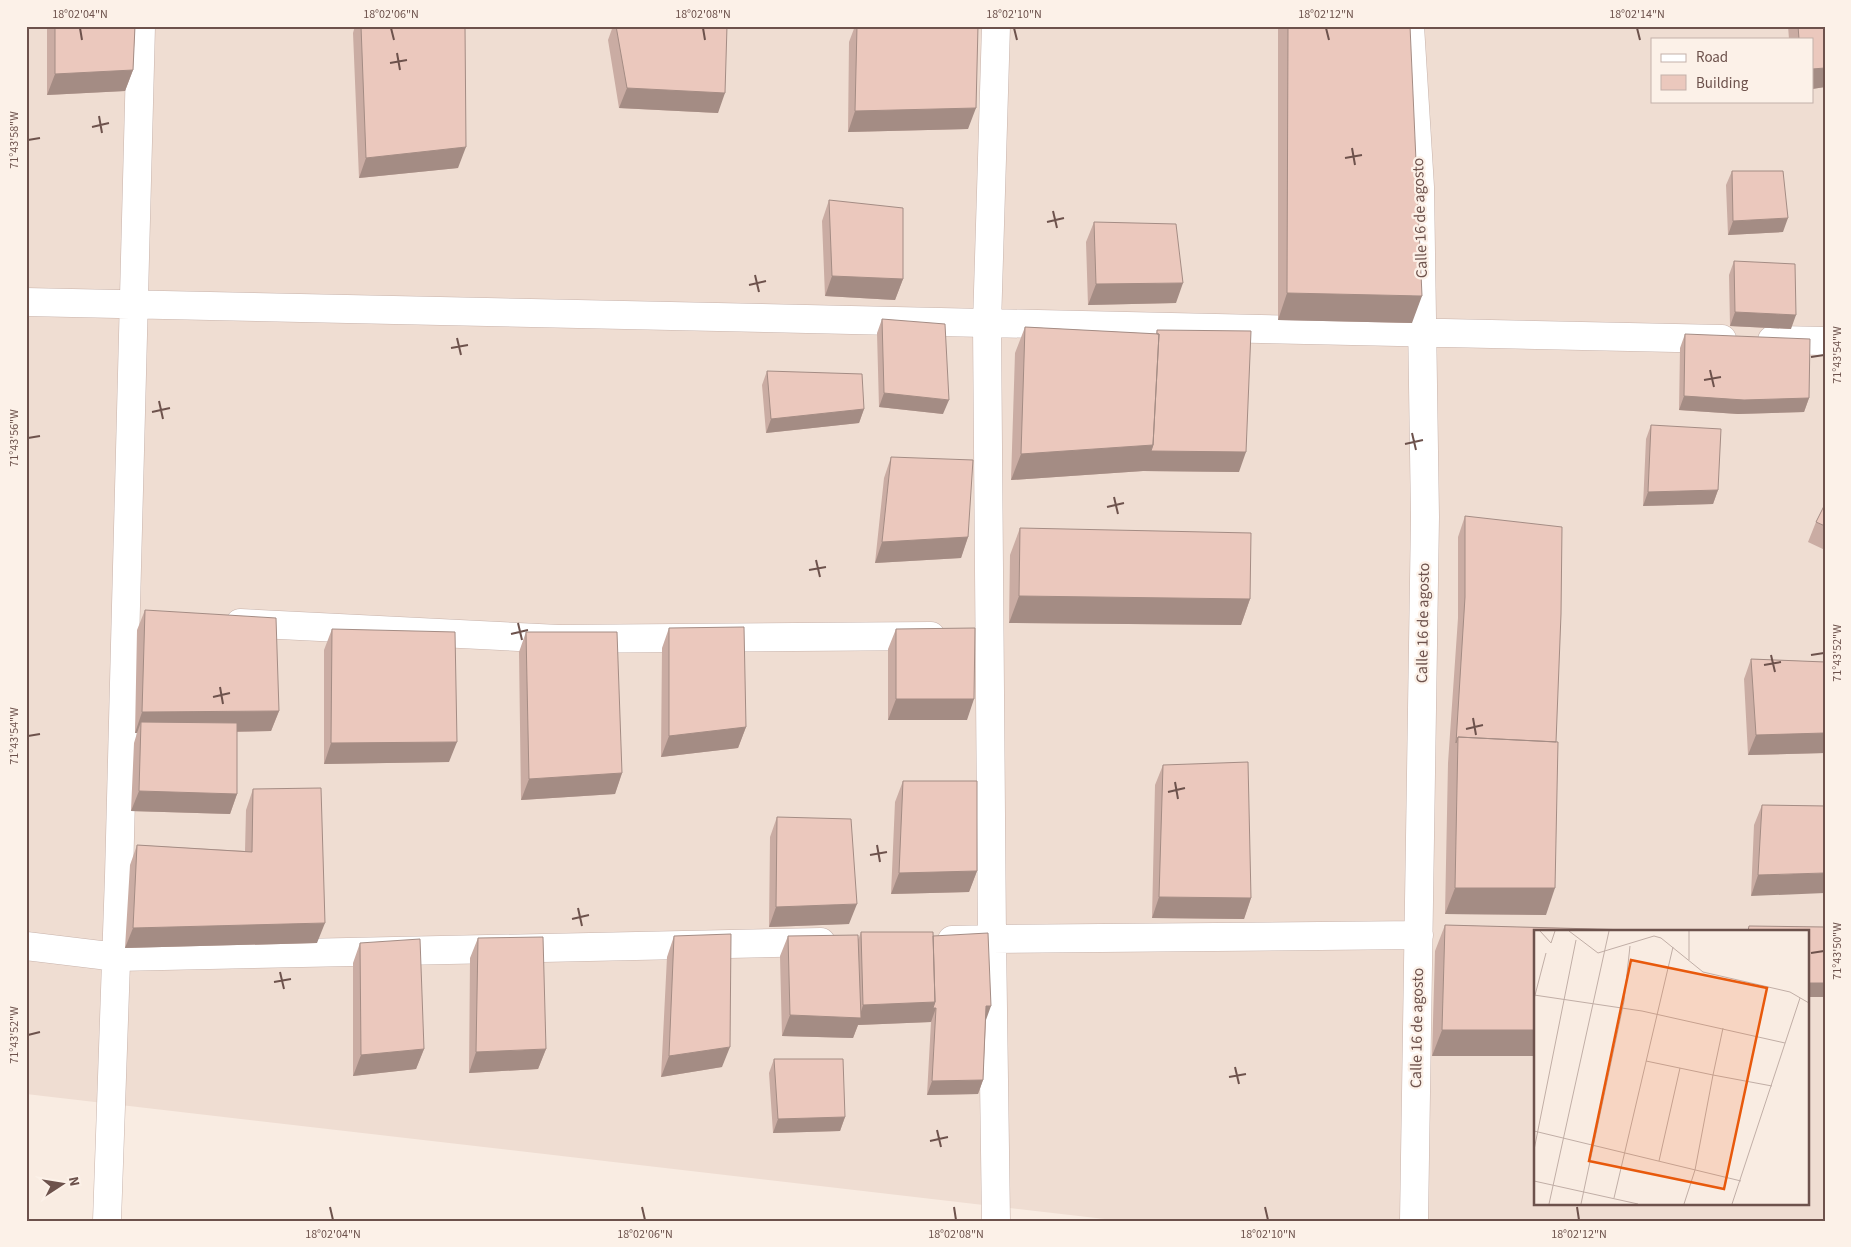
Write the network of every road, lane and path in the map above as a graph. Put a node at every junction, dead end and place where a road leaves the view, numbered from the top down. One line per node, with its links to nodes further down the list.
1 (141, 26): 5 (street)
2 (996, 26): 6 (street)
3 (1410, 26): 7 (street, Calle 16 de agosto)
4 (26, 302): 5 (street)
5 (134, 305): 6 (street); 16 (street)
6 (987, 324): 7 (street); 10 (street)
7 (1422, 334): 8 (street); 11 (street, Calle 16 de agosto)
8 (1825, 341)
9 (214, 622): 10 (street)
10 (973, 636): 12 (street)
11 (1419, 935): 12 (street); 19 (street, Calle 16 de agosto)
12 (992, 939): 13 (street); 18 (street)
13 (923, 940)
14 (844, 942): 16 (street)
15 (26, 946): 16 (street)
16 (116, 957): 17 (street)
17 (108, 1221)
18 (996, 1221)
19 (1414, 1221)

